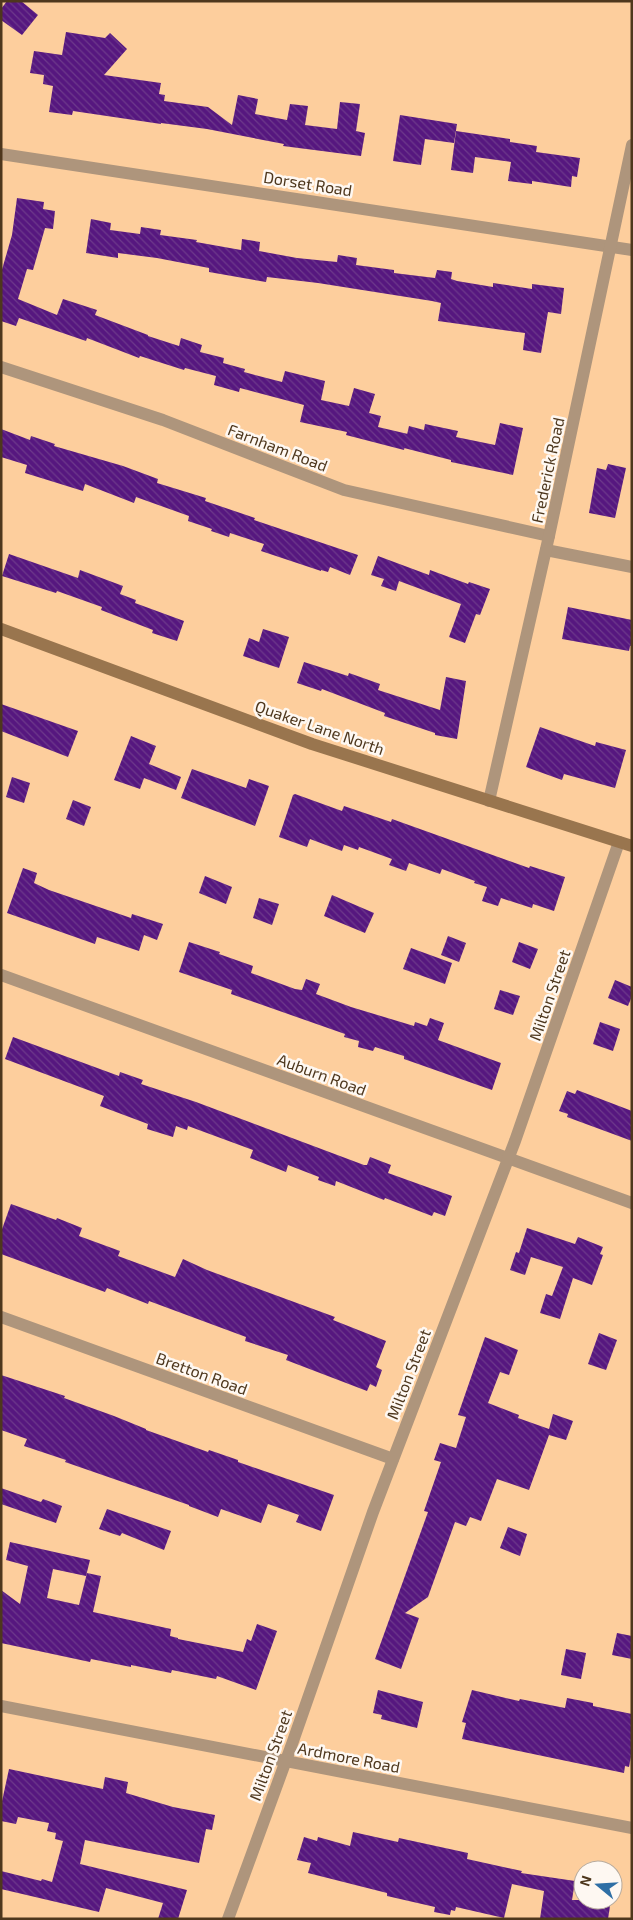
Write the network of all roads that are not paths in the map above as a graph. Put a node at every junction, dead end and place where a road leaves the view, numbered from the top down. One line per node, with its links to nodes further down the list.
1 (632, 145): 3 (street, Frederick Road)
2 (1, 154): 3 (street, Dorset Road)
3 (610, 245): 4 (street, Dorset Road); 6 (street, Frederick Road)
4 (632, 250)
5 (1, 367): 6 (street, Farnham Road)
6 (549, 536): 7 (street, Frederick Road)
7 (546, 550): 8 (street); 10 (street, Frederick Road)
8 (632, 567)
9 (1, 629): 10 (street, Quaker Lane North)
10 (489, 801): 11 (street, Quaker Lane North)
11 (626, 844): 13 (street, Milton Street)
12 (1, 974): 13 (street, Auburn Road)
13 (508, 1159): 14 (street, Auburn Road); 16 (street, Milton Street)
14 (632, 1203)
15 (1, 1317): 16 (street, Bretton Road)
16 (393, 1460): 18 (street, Milton Street)
17 (1, 1706): 18 (street, Ardmore Road)
18 (286, 1762): 19 (street, Ardmore Road); 20 (street, Milton Street)
19 (632, 1828)
20 (228, 1919)

